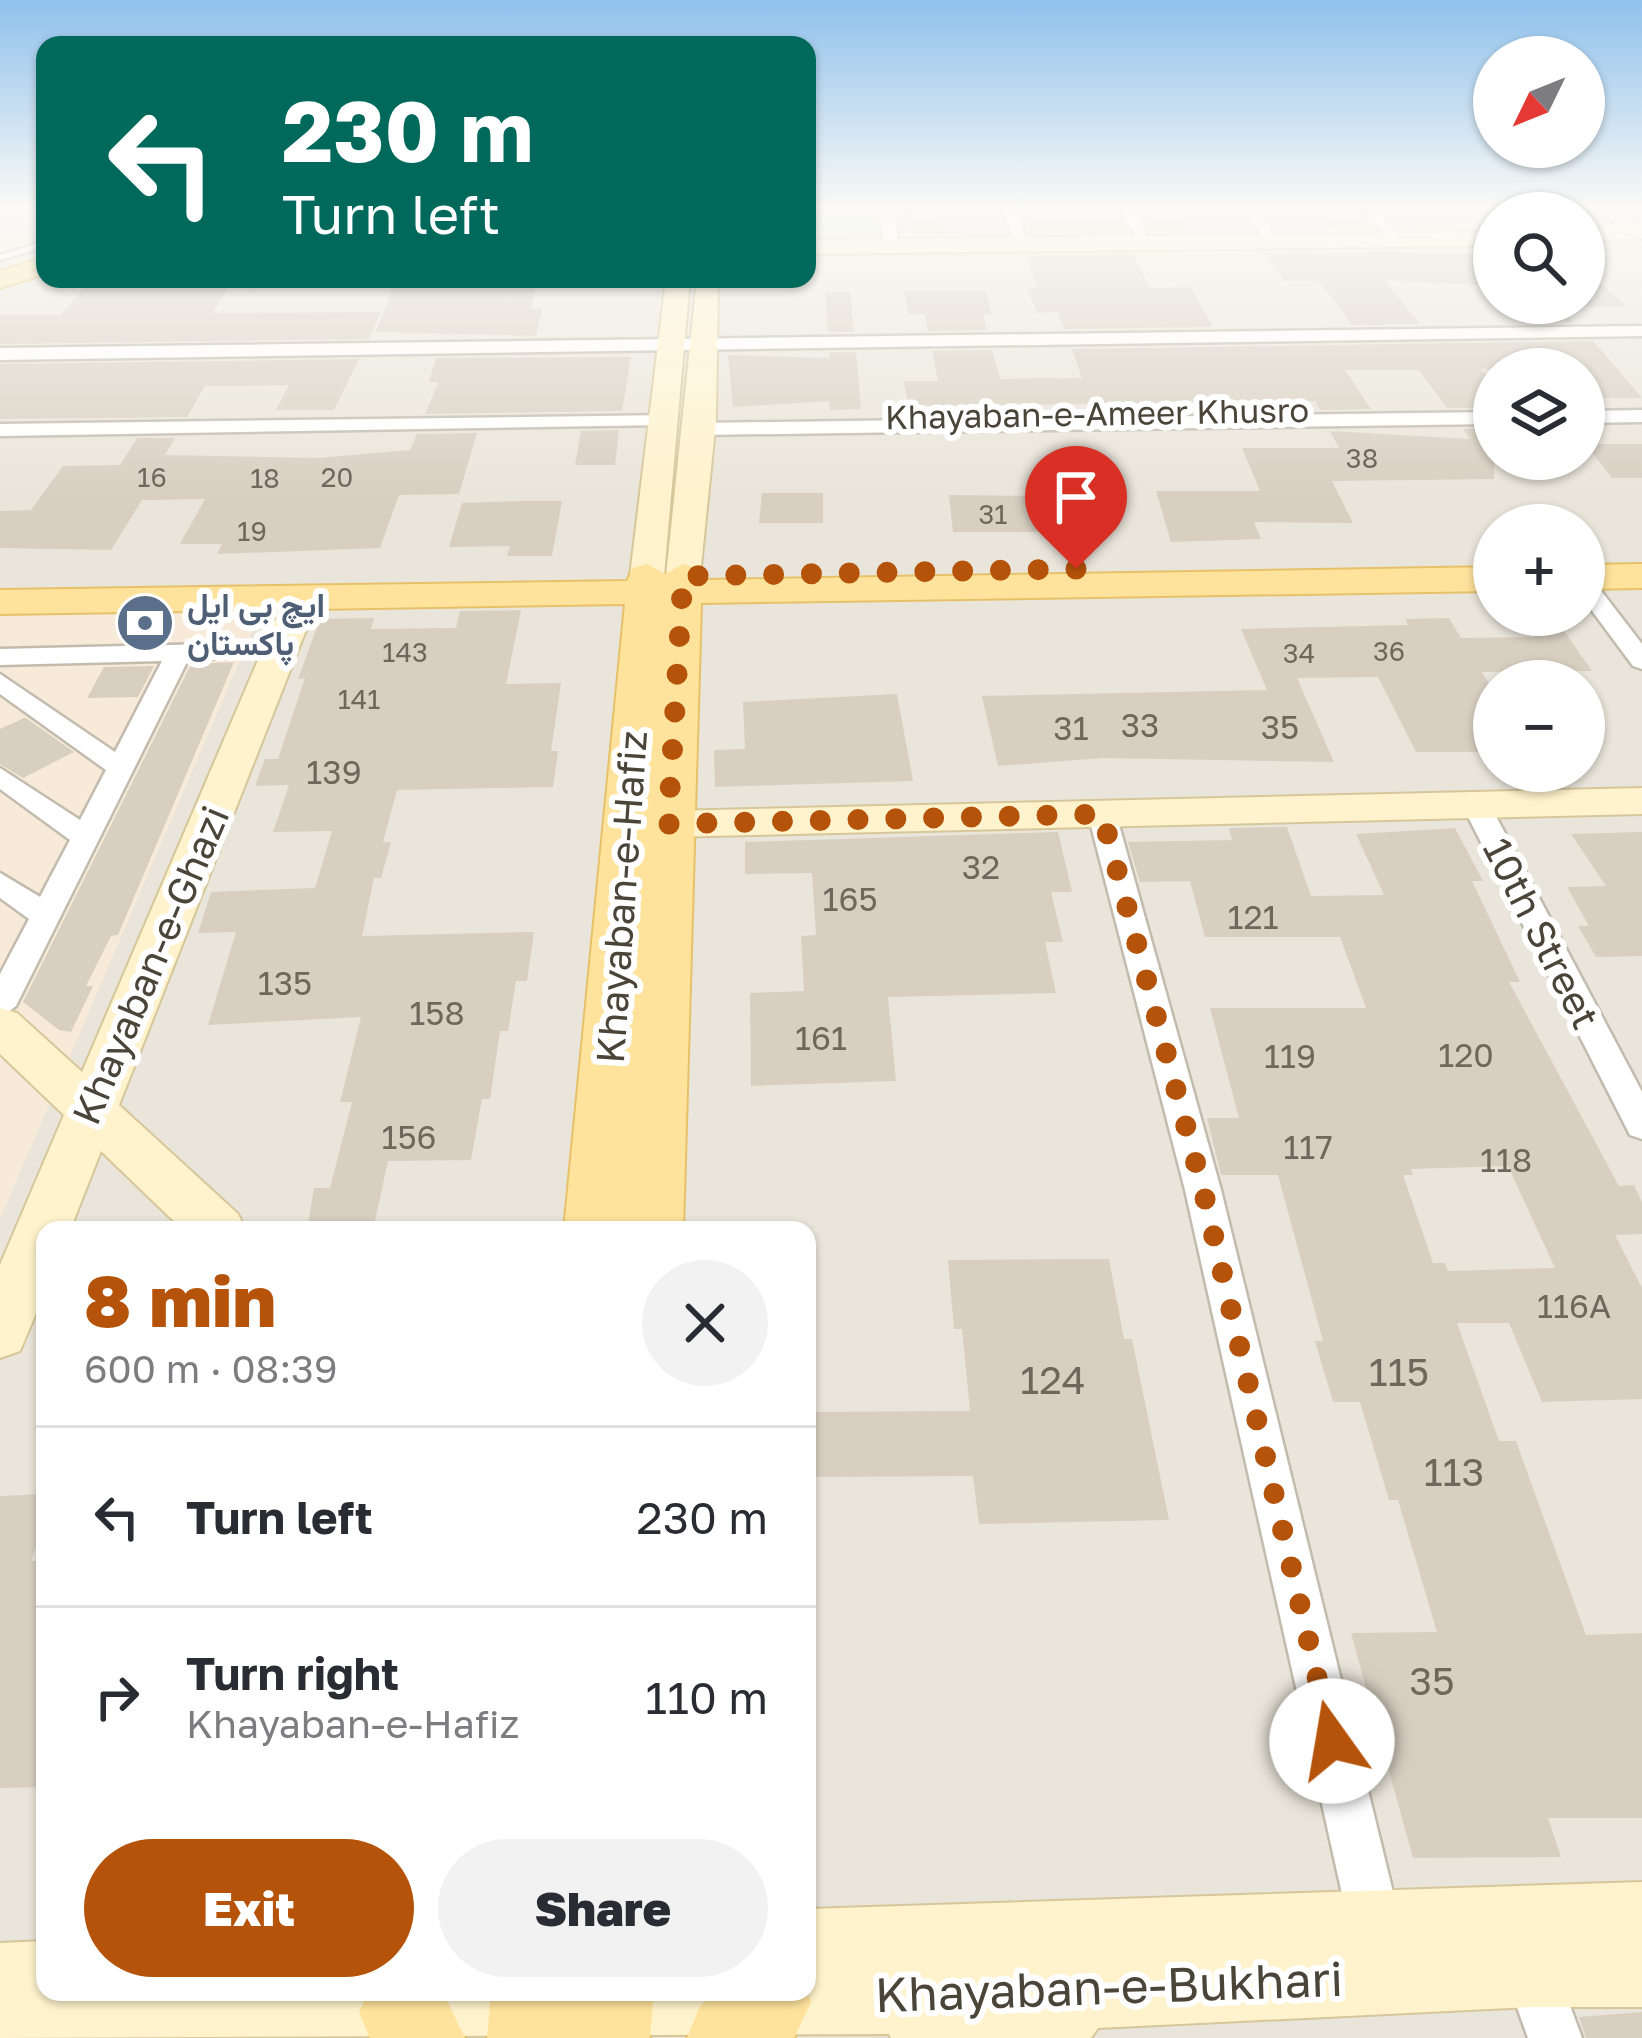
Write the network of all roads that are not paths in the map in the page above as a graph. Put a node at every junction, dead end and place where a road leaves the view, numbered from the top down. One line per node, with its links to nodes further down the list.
1 (675, 305): 4 (street, Khayaban-e-Hafiz)
2 (705, 305): 5 (street, Khayaban-e-Hafiz)
3 (1640, 328): 5 (street)
4 (671, 340): 5 (street); 7 (street); 17 (street, Khayaban-e-Hafiz)
5 (704, 340): 16 (street, Khayaban-e-Hafiz)
6 (0, 345): 7 (street)
7 (372, 346): 8 (street)
8 (0, 354)
9 (1642, 405): 10 (street)
10 (1605, 406)
11 (1473, 409): 12 (street, Khayaban-e-Ameer Khusro)
12 (1440, 413): 13 (street, Khayaban-e-Ameer Khusro); 16 (street, Khayaban-e-Ameer Khusro)
13 (1473, 416)
14 (1642, 416): 15 (street)
15 (1605, 417)
16 (700, 424): 30 (street, Khayaban-e-Hafiz)
17 (662, 425): 19 (street); 30 (street, Khayaban-e-Hafiz)
18 (0, 430): 19 (street)
19 (241, 431): 20 (street)
20 (0, 440)
21 (1642, 560): 22 (main road)
22 (1605, 561)
23 (1473, 564): 27 (main road)
24 (1642, 576): 26 (main road)
25 (1473, 579): 27 (main road)
26 (1605, 579)
27 (762, 583): 30 (main road); 30 (main road)
28 (566, 585): 29 (main road); 30 (main road); 30 (main road); 31 (main road)
29 (0, 586)
30 (665, 587): 45 (main road, Khayaban-e-Hafiz); 58 (main road, Khayaban-e-Hafiz)
31 (289, 597): 32 (main road); 34 (street, Khayaban-e-Ghazi); 53 (street, Khayaban-e-Ghazi)
32 (0, 602)
33 (1605, 610): 37 (street)
34 (254, 651): 35 (street); 53 (street, Khayaban-e-Ghazi)
35 (179, 653): 36 (street); 39 (street)
36 (0, 657)
37 (1642, 661)
38 (0, 682): 39 (street)
39 (119, 767): 47 (street)
40 (0, 776): 47 (street)
41 (1642, 782): 42 (street)
42 (1310, 798): 44 (street); 45 (street); 46 (street)
43 (1642, 801): 44 (street)
44 (1476, 805): 54 (street, 10th Street)
45 (669, 811): 46 (street); 59 (main road, Khayaban-e-Hafiz)
46 (1102, 814): 64 (street)
47 (85, 837): 49 (street)
48 (0, 883): 49 (street)
49 (46, 917): 50 (street)
50 (0, 1006)
51 (0, 1025): 53 (street)
52 (0, 1066): 53 (street)
53 (72, 1114): 55 (street, Khayaban-e-Ghazi); 56 (street); 57 (street); 61 (street, Khayaban-e-Ghazi)
54 (1642, 1125)
55 (37, 1221)
56 (164, 1221)
57 (208, 1221)
58 (596, 1221)
59 (652, 1221)
60 (36, 1224): 62 (street, Khayaban-e-Ghazi)
61 (0, 1252)
62 (0, 1333)
63 (1642, 1921): 64 (street, Khayaban-e-Bukhari)
64 (1375, 1925): 68 (street, Khayaban-e-Bukhari)
65 (1642, 1968): 69 (street, Khayaban-e-Bukhari)
66 (36, 1980): 67 (street)
67 (0, 1982)
68 (941, 1992): 70 (street, Khayaban-e-Bukhari); 72 (street, Khayaban-e-Bukhari)
69 (1543, 2003): 72 (street, Khayaban-e-Bukhari)
70 (783, 2006): 71 (street, Khayaban-e-Bukhari)
71 (571, 2012): 73 (street, Khayaban-e-Bukhari)
72 (1061, 2013)
73 (412, 2025): 74 (street, Khayaban-e-Bukhari)
74 (0, 2036)

